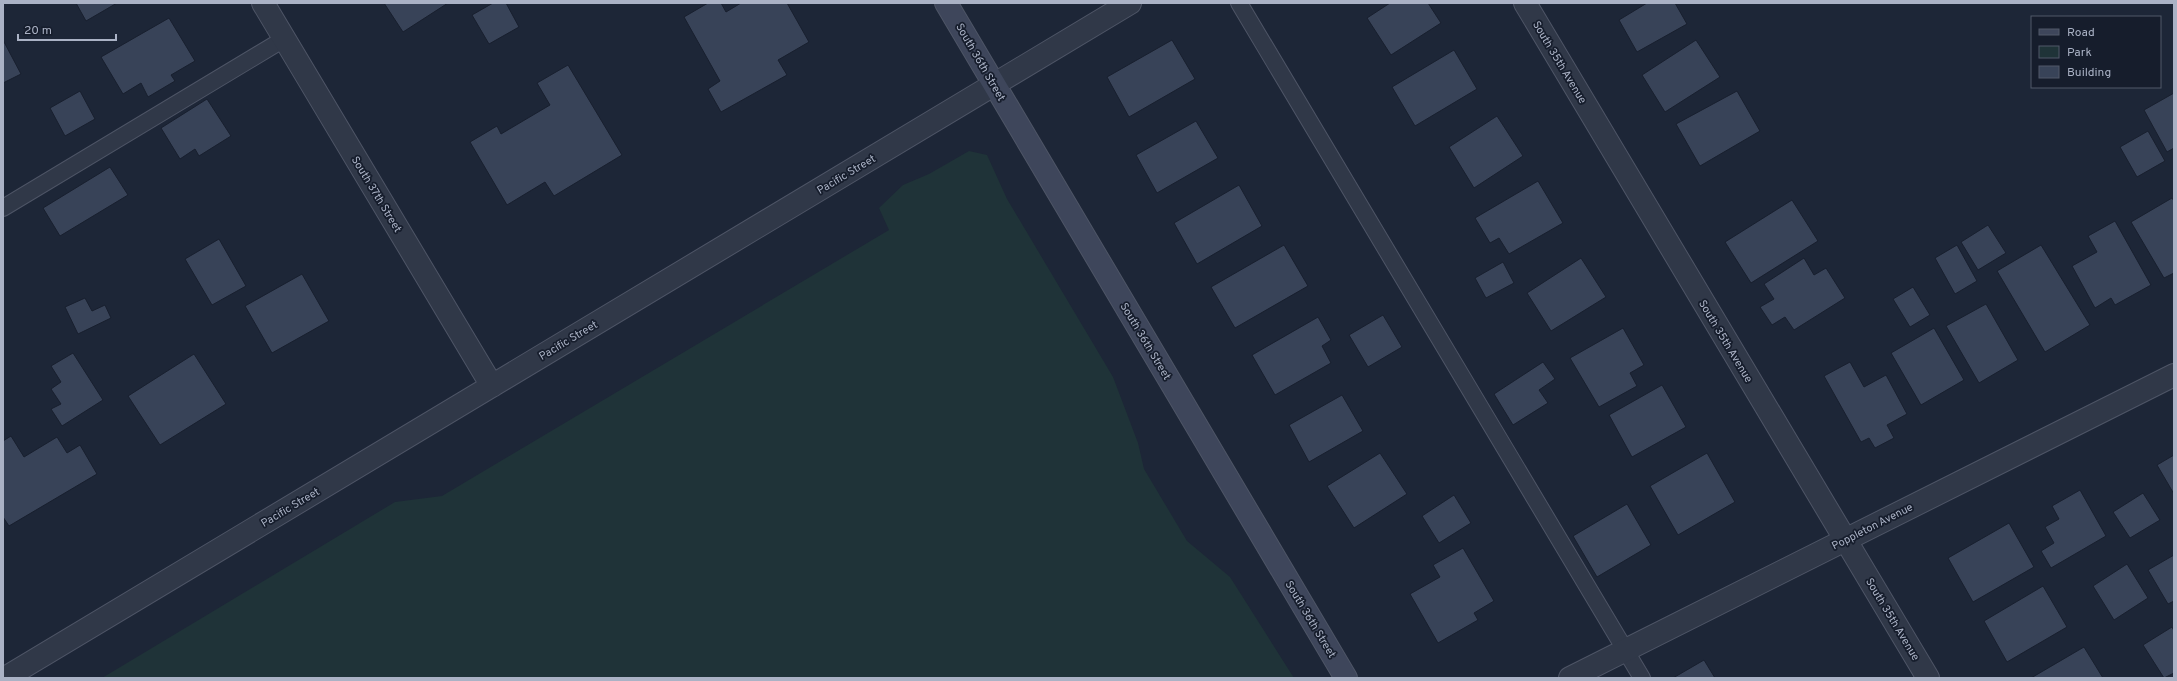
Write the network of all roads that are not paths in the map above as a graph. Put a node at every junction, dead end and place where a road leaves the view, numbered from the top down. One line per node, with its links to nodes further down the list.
1 (263, 3): 6 (street, South 37th Street)
2 (946, 3): 7 (street, South 36th Street)
3 (1130, 3): 7 (street, Pacific Street)
4 (1239, 3): 12 (lane)
5 (1525, 3): 11 (street, South 35th Avenue)
6 (284, 39): 8 (lane); 10 (street, South 37th Street)
7 (995, 86): 10 (street, Pacific Street); 14 (street, South 36th Street)
8 (3, 208)
9 (2174, 375): 11 (street, Poppleton Avenue)
10 (492, 386): 13 (street, Pacific Street)
11 (1845, 539): 12 (street, Poppleton Avenue); 17 (street, South 35th Avenue)
12 (1625, 650): 15 (street, Poppleton Avenue); 16 (lane)
13 (6, 678)
14 (1346, 678)
15 (1570, 678)
16 (1642, 678)
17 (1928, 678)

